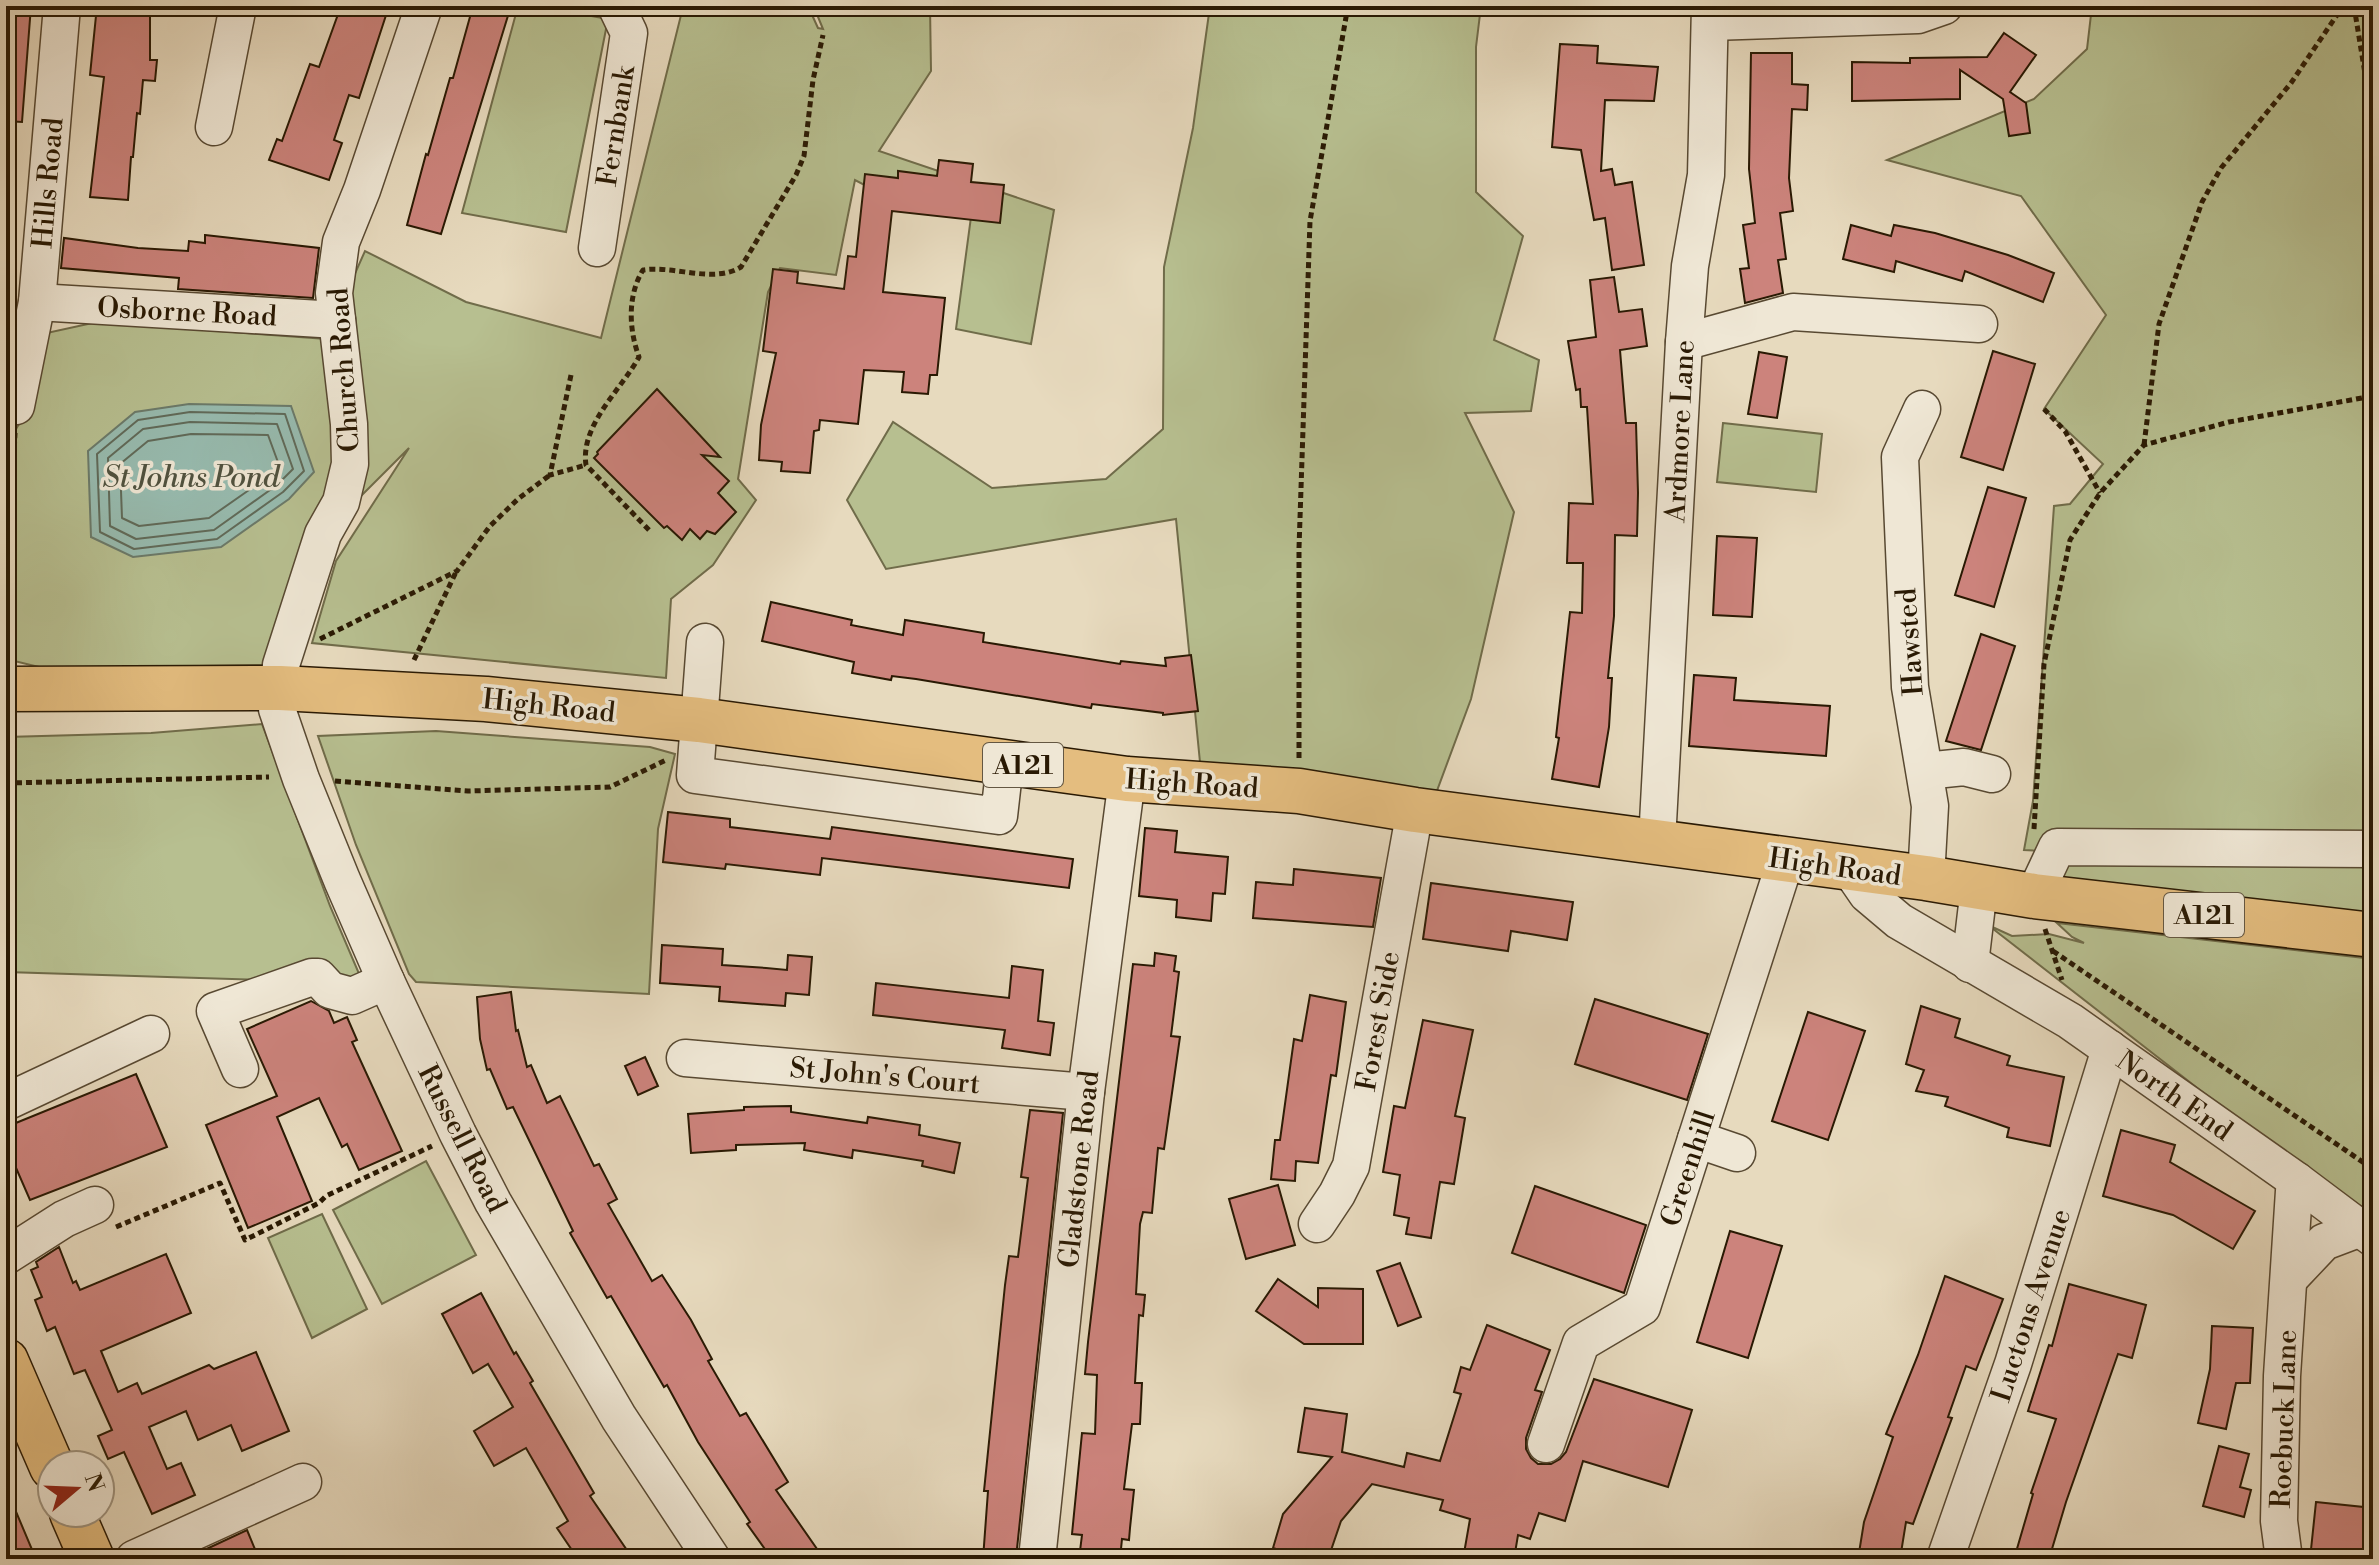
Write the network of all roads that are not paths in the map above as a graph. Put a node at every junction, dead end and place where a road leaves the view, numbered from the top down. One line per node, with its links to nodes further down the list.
1 (62, 6): 9 (street, Hills Road)
2 (238, 6): 7 (street)
3 (424, 6): 10 (street, Church Road)
4 (616, 6): 8 (street, Fernbank)
5 (1944, 6): 6 (street, Ardmore Lane)
6 (1711, 14): 12 (street, Ardmore Lane)
7 (214, 127)
8 (597, 248)
9 (37, 302): 10 (street, Osborne Road); 13 (street, Hills Road)
10 (337, 320): 16 (street, Church Road)
11 (1979, 324): 12 (street)
12 (1684, 342): 23 (street, Ardmore Lane)
13 (16, 406)
14 (1922, 409): 19 (street, Hawsted)
15 (705, 642): 18 (street)
16 (281, 676): 17 (main road, High Road / A121); 18 (main road, High Road / A121); 32 (street, Russell Road)
17 (6, 689)
18 (698, 732): 21 (main road, High Road / A121)
19 (1925, 771): 20 (street); 27 (street, Hawsted)
20 (1992, 774)
21 (1127, 779): 22 (main road, High Road / A121); 37 (street, Gladstone Road)
22 (1415, 810): 23 (main road, High Road / A121); 43 (street, Forest Side)
23 (1657, 841): 25 (main road, High Road / A121)
24 (2373, 849): 29 (street)
25 (1786, 859): 26 (main road, High Road / A121); 39 (street, Greenhill)
26 (1858, 870): 27 (main road, High Road / A121); 31 (street, North End)
27 (1926, 878): 28 (main road, High Road / A121)
28 (1979, 888): 29 (main road, High Road / A121); 31 (street)
29 (2039, 910): 30 (main road, High Road / A121)
30 (2373, 935)
31 (1970, 964): 34 (street, North End)
32 (386, 981): 36 (street); 54 (street, Russell Road)
33 (151, 1034): 38 (street)
34 (2110, 1049): 41 (street, North End); 56 (street, Luctons Avenue)
35 (685, 1058): 37 (street, St John's Court)
36 (240, 1069)
37 (1086, 1092): 55 (street, Gladstone Road)
38 (6, 1102)
39 (1696, 1139): 40 (street); 48 (street, Greenhill)
40 (1737, 1153)
41 (2297, 1181): 44 (street, North End); 46 (street, Roebuck Lane)
42 (103, 1213): 45 (street)
43 (1317, 1224)
44 (2367, 1233): 46 (street)
45 (6, 1256)
46 (2289, 1279): 57 (street, Roebuck Lane)
47 (6, 1361): 49 (main road)
48 (1546, 1444)
49 (44, 1449)
50 (303, 1482): 53 (street)
51 (79, 1529): 52 (main road)
52 (92, 1559)
53 (134, 1559)
54 (712, 1559)
55 (1037, 1559)
56 (1945, 1559)
57 (2284, 1559)

